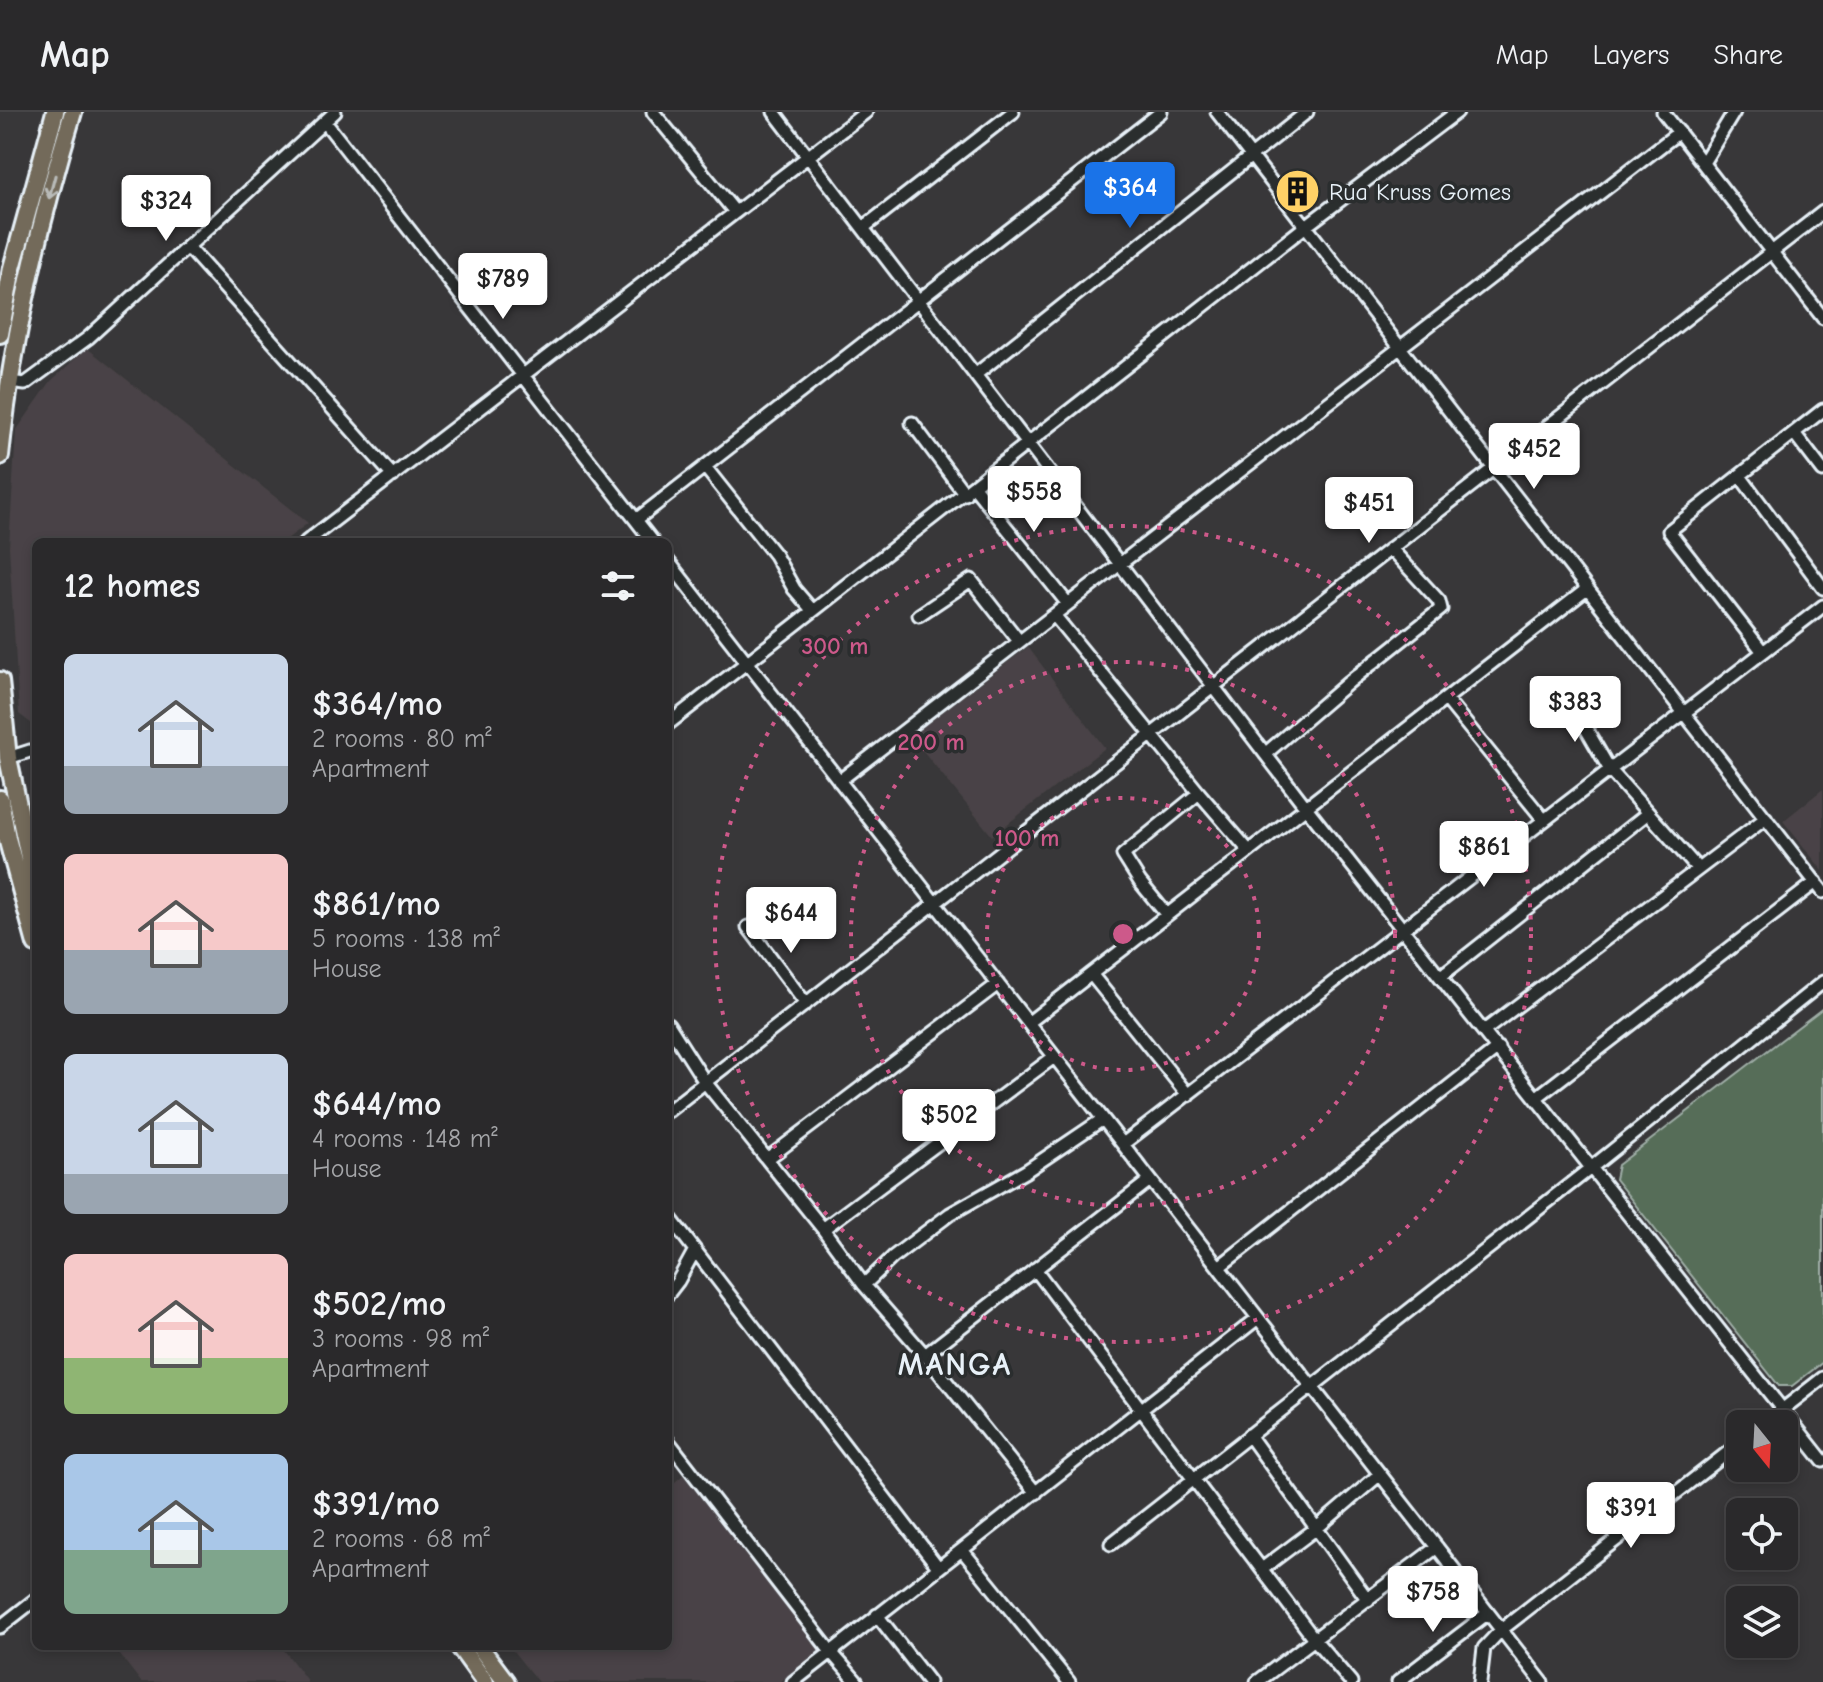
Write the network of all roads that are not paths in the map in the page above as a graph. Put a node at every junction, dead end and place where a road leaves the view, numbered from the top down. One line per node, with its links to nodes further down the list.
1 (55, 112): 25 (highway)
2 (73, 112): 32 (highway, one-way to 32)
3 (335, 112): 14 (street)
4 (653, 112): 19 (street)
5 (774, 112): 17 (street)
6 (866, 112): 17 (street)
7 (1013, 112): 22 (street)
8 (1161, 112): 26 (street)
9 (1217, 112): 16 (street)
10 (1307, 112): 16 (street)
11 (1457, 112): 21 (street)
12 (1663, 112): 15 (street)
13 (1734, 112): 18 (street)
14 (325, 122): 23 (street); 31 (street)
15 (1679, 132): 18 (street); 29 (street)
16 (1251, 156): 21 (street); 30 (street)
17 (808, 157): 19 (street); 22 (street)
18 (1703, 163): 24 (street)
19 (735, 212): 31 (street)
20 (1823, 212): 24 (street)
21 (1306, 226): 29 (street); 36 (street)
22 (863, 228): 26 (street)
23 (188, 247): 32 (street); 41 (street)
24 (1772, 252): 27 (street); 39 (street)
25 (6, 265): 28 (highway)
26 (918, 300): 30 (street); 38 (street)
27 (1822, 314)
28 (0, 334)
29 (1400, 348): 39 (street); 48 (street)
30 (975, 375): 36 (street)
31 (523, 376): 41 (street); 44 (street)
32 (9, 382): 37 (highway)
33 (1823, 410): 35 (street)
34 (912, 423): 43 (street)
35 (1794, 433): 40 (street); 42 (street)
36 (1027, 443): 43 (street); 48 (street)
37 (0, 456)
38 (705, 467): 44 (street); 54 (street)
39 (1495, 470): 47 (street); 51 (street)
40 (1823, 471)
41 (393, 476): 45 (street)
42 (1740, 476): 50 (street); 58 (street)
43 (969, 490): 52 (street); 54 (street)
44 (636, 520): 46 (street)
45 (311, 538)
46 (650, 538)
47 (1392, 550): 61 (street); 68 (street)
48 (1120, 564): 52 (street); 61 (street)
49 (672, 566): 59 (street)
50 (1823, 588)
51 (1587, 589): 62 (street); 64 (street)
52 (1068, 604): 56 (street)
53 (1823, 606): 58 (street)
54 (812, 610): 59 (street)
55 (919, 615): 57 (street)
56 (1054, 615): 57 (street); 66 (street)
57 (1019, 641): 71 (street)
58 (1763, 652): 64 (street)
59 (747, 663): 65 (street); 71 (street)
60 (0, 681): 69 (highway)
61 (1215, 688): 66 (street); 68 (street)
62 (1446, 699): 74 (street); 77 (street)
63 (1570, 701): 70 (street)
64 (1684, 713): 70 (street); 76 (street)
65 (672, 721)
66 (1152, 737): 72 (street); 82 (street)
67 (32, 750): 69 (street)
68 (1265, 754): 74 (street)
69 (8, 758): 80 (highway)
70 (1610, 770): 75 (street); 77 (street)
71 (839, 781): 82 (street)
72 (1199, 793): 78 (street); 83 (street)
73 (0, 799): 85 (highway)
74 (1305, 806): 78 (street); 86 (street)
75 (1648, 813): 79 (street); 88 (street)
76 (1766, 818): 79 (street); 81 (street)
77 (1544, 820): 86 (street)
78 (1249, 851): 83 (street)
79 (1698, 869): 94 (street)
80 (32, 871)
81 (1819, 887): 99 (street)
82 (936, 905): 90 (street); 91 (street)
83 (1167, 915): 87 (street)
84 (748, 927): 91 (street)
85 (32, 929)
86 (1403, 929): 88 (street); 98 (street)
87 (1091, 974): 92 (street); 98 (street)
88 (1441, 976): 94 (street)
89 (1823, 982): 104 (street)
90 (998, 984): 92 (street); 103 (street)
91 (806, 1004): 97 (street)
92 (1028, 1023): 96 (street)
93 (672, 1030): 97 (street)
94 (1484, 1031): 95 (street)
95 (1498, 1048): 99 (street); 109 (street)
96 (1054, 1057): 101 (street); 107 (street)
97 (705, 1082): 100 (street); 103 (street)
98 (1188, 1095): 102 (street)
99 (1537, 1097): 104 (street)
100 (672, 1108)
101 (1103, 1119): 102 (street); 111 (street)
102 (1123, 1144): 105 (street)
103 (767, 1159): 107 (street)
104 (1592, 1167): 116 (street); 118 (street)
105 (1150, 1180): 109 (street); 110 (street)
106 (672, 1220): 108 (street)
107 (823, 1229): 111 (street)
108 (695, 1250): 112 (street); 130 (street)
109 (1219, 1267): 113 (street)
110 (1035, 1269): 114 (street); 117 (street)
111 (864, 1285): 114 (street)
112 (672, 1287)
113 (1258, 1318): 116 (street); 117 (street)
114 (925, 1355): 125 (street)
115 (1823, 1378): 118 (street)
116 (1311, 1386): 119 (street); 123 (street)
117 (1143, 1409): 124 (street); 125 (street)
118 (1784, 1409): 122 (street)
119 (1249, 1435): 124 (street); 126 (street)
120 (672, 1446): 141 (street)
121 (1726, 1454): 137 (street)
122 (1823, 1461)
123 (1380, 1474): 126 (street); 128 (street)
124 (1194, 1478): 127 (street); 131 (street)
125 (1036, 1493): 129 (street)
126 (1318, 1527): 131 (street); 132 (street)
127 (1111, 1544)
128 (1437, 1547): 132 (street); 134 (street)
129 (962, 1550): 130 (street); 147 (street)
130 (938, 1567): 135 (street)
131 (1262, 1569): 138 (street)
132 (1368, 1600): 138 (street)
133 (32, 1602): 136 (street)
134 (1488, 1613): 137 (street); 150 (street)
135 (877, 1615): 141 (street); 146 (street)
136 (0, 1627)
137 (1501, 1630): 151 (street); 152 (street)
138 (1315, 1640): 148 (street); 149 (street)
139 (472, 1650): 142 (highway)
140 (473, 1650): 143 (highway)
141 (831, 1652): 144 (street); 145 (street)
142 (485, 1682)
143 (506, 1682)
144 (793, 1682)
145 (857, 1682)
146 (929, 1682)
147 (1069, 1682)
148 (1257, 1682)
149 (1351, 1682)
150 (1398, 1682)
151 (1480, 1682)
152 (1542, 1682)

